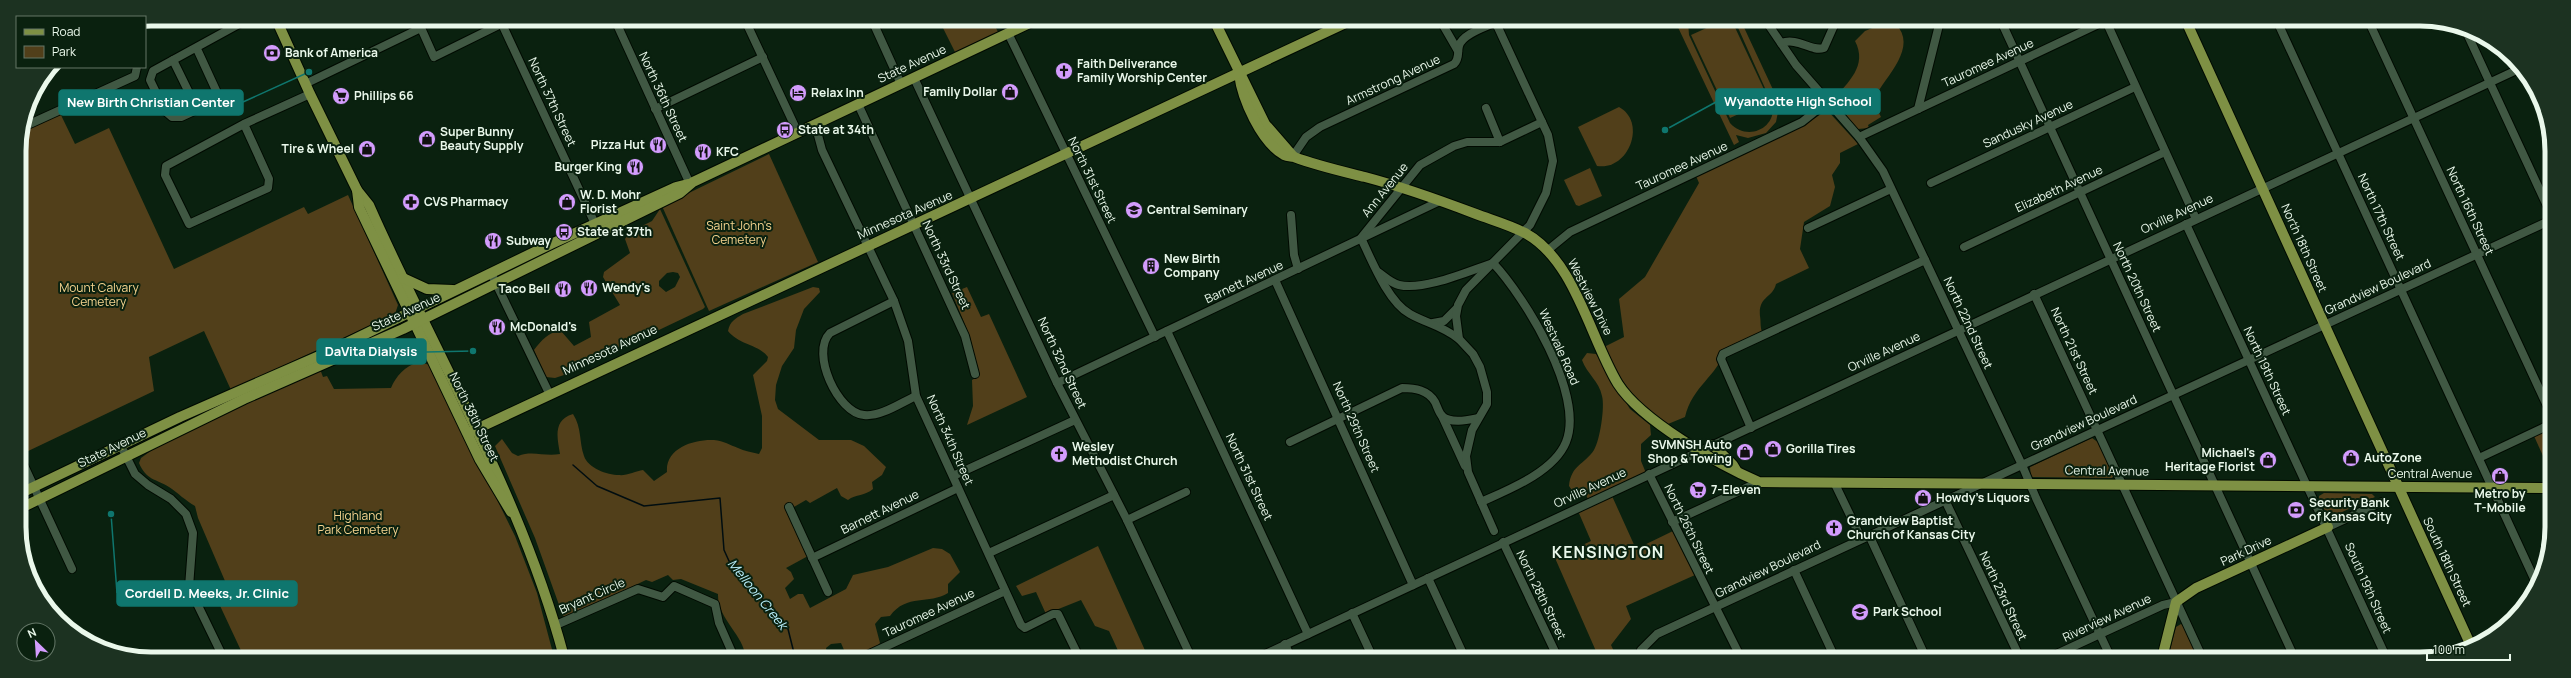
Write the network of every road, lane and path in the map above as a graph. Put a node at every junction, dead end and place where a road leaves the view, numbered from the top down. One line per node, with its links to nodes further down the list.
1 (234, 26): 27 (street)
2 (279, 26): 37 (main road, North 38th Street)
3 (498, 26): 23 (street)
4 (503, 26): 73 (street, North 37th Street)
5 (618, 26): 45 (street, North 36th Street)
6 (749, 26): 29 (street)
7 (875, 26): 38 (street)
8 (1024, 26): 24 (main road, State Avenue)
9 (1217, 26): 34 (main road)
10 (1339, 26): 34 (main road, Minnesota Avenue)
11 (1444, 26): 28 (street)
12 (1487, 26): 28 (street, Armstrong Avenue)
13 (1498, 26): 48 (street)
14 (1769, 26): 26 (street, North 22nd Street)
15 (1834, 26): 26 (street)
16 (1939, 26): 46 (street)
17 (2003, 26): 31 (street, North 20th Street)
18 (2094, 26): 31 (street, Tauromee Avenue)
19 (2107, 26): 39 (street)
20 (2188, 26): 63 (main road, North 18th Street)
21 (2279, 26): 57 (street, North 17th Street)
22 (2371, 26): 47 (street, North 16th Street)
23 (421, 28): 37 (street)
24 (1008, 34): 35 (main road, State Avenue); 58 (street, North 31st Street)
25 (2468, 36): 36 (street)
26 (1781, 43): 41 (street, North 22nd Street)
27 (197, 49): 30 (street); 44 (street)
28 (1458, 51): 59 (street, Armstrong Avenue)
29 (763, 57): 45 (street); 53 (street)
30 (173, 60): 44 (street); 44 (street)
31 (2020, 61): 46 (street, Tauromee Avenue); 52 (street, North 20th Street)
32 (137, 68): 51 (street)
33 (2515, 71): 36 (street, Orville Avenue)
34 (1239, 74): 58 (main road, Minnesota Avenue); 59 (main road, Westview Drive)
35 (914, 78): 38 (main road, State Avenue); 67 (street, North 32nd Street)
36 (2490, 82): 47 (street, Orville Avenue); 68 (street)
37 (305, 84): 40 (main road, North 38th Street)
38 (901, 84): 42 (main road, State Avenue)
39 (2135, 87): 52 (street, Sandusky Avenue); 56 (street)
40 (310, 94): 49 (street); 65 (main road, North 38th Street)
41 (1827, 102): 54 (street, North 22nd Street); 82 (street, Tauromee Avenue)
42 (858, 104): 50 (main road, State Avenue); 75 (street, North 33rd Street)
43 (1486, 108): 55 (street)
44 (197, 109)
45 (655, 109): 61 (street, North 36th Street)
46 (1918, 109): 54 (street, Tauromee Avenue)
47 (2414, 118): 57 (street, Orville Avenue); 83 (street, North 16th Street)
48 (1542, 122): 55 (street, Ann Avenue); 77 (street)
49 (244, 124): 49 (street)
50 (815, 124): 53 (main road, State Avenue); 80 (street, North 34th Street)
51 (28, 125)
52 (2050, 127): 60 (street, Sandusky Avenue); 66 (street, North 20th Street)
53 (798, 133): 61 (main road, State Avenue)
54 (1859, 137): 64 (street, North 22nd Street)
55 (1500, 142): 62 (street, Ann Avenue)
56 (2165, 152): 66 (street, Elizabeth Avenue); 71 (street)
57 (2338, 152): 63 (street, Orville Avenue); 95 (street, North 17th Street)
58 (1066, 155): 67 (main road, Minnesota Avenue); 106 (street, North 31st Street)
59 (1293, 156): 62 (main road, Westview Drive)
60 (1931, 183)
61 (690, 184): 73 (main road, State Avenue); 78 (main road, State Avenue)
62 (1400, 187): 69 (main road, Westview Drive); 79 (street, Ann Avenue)
63 (2262, 188): 71 (street, Orville Avenue); 103 (main road, North 18th Street)
64 (1891, 189): 76 (street); 85 (street, North 22nd Street)
65 (357, 190): 90 (main road, North 38th Street); 100 (main road, North 38th Street)
66 (2079, 192): 81 (street, Elizabeth Avenue); 84 (street, North 20th Street)
67 (971, 199): 75 (main road, Minnesota Avenue); 110 (street, North 32nd Street)
68 (2545, 199)
69 (1440, 201): 77 (main road, Westview Drive); 79 (street, Barnett Avenue)
70 (1291, 215): 87 (street)
71 (2196, 219): 74 (street, Orville Avenue)
72 (2545, 223): 83 (street, Grandview Boulevard)
73 (595, 224): 78 (street, North 37th Street); 89 (main road, State Avenue)
74 (2186, 224): 84 (street, Orville Avenue); 108 (street, North 19th Street)
75 (914, 226): 80 (main road, Minnesota Avenue); 109 (street, North 33rd Street)
76 (1808, 228)
77 (1524, 233): 82 (main road, Westview Drive); 86 (street)
78 (600, 234): 92 (main road, State Avenue)
79 (1361, 238): 87 (street, Barnett Avenue); 88 (street)
80 (868, 246): 98 (street, North 34th Street); 111 (main road, Minnesota Avenue)
81 (1964, 247)
82 (1548, 250): 126 (main road, Westview Drive)
83 (2477, 254): 95 (street, Grandview Boulevard); 114 (street, North 16th Street)
84 (2110, 259): 96 (street, Orville Avenue); 113 (street, North 20th Street)
85 (1925, 260): 105 (street, North 22nd Street); 120 (street)
86 (1493, 263): 93 (street); 99 (street); 152 (street, Westvale Road)
87 (1298, 269): 91 (street, Barnett Avenue)
88 (1378, 272): 93 (street); 97 (street)
89 (491, 273): 92 (street); 94 (main road, State Avenue)
90 (403, 278): 94 (main road); 100 (main road, North 38th Street)
91 (1275, 280): 104 (street, Barnett Avenue); 117 (street, North 29th Street)
92 (496, 283): 101 (main road, State Avenue); 111 (street)
93 (1400, 285): 97 (street)
94 (459, 289): 100 (main road, State Avenue)
95 (2401, 289): 103 (street, Grandview Boulevard); 128 (street, North 17th Street)
96 (2034, 294): 105 (street, Orville Avenue); 121 (street, North 21st Street)
97 (1394, 300): 102 (street)
98 (894, 301): 112 (street, North 34th Street); 112 (street)
99 (1458, 305): 102 (street); 107 (street)
100 (414, 311): 101 (main road, North 38th Street); 125 (main road, State Avenue)
101 (419, 321): 122 (main road, North 38th Street); 127 (main road, State Avenue)
102 (1433, 323): 107 (street)
103 (2325, 325): 108 (street, Grandview Boulevard); 143 (main road, North 18th Street)
104 (1167, 331): 106 (street, Barnett Avenue); 177 (street, North 31st Street)
105 (1958, 331): 120 (street, Orville Avenue); 129 (street, North 22nd Street)
106 (1155, 337): 110 (street, Barnett Avenue)
107 (1459, 339): 116 (street)
108 (2249, 360): 113 (street, Grandview Boulevard); 141 (street, North 19th Street)
109 (975, 374)
110 (1057, 383): 118 (street, North 32nd Street)
111 (549, 394): 122 (main road, Minnesota Avenue)
112 (916, 396): 134 (street, North 34th Street)
113 (2173, 396): 121 (street, Grandview Boulevard); 140 (street, North 20th Street)
114 (2545, 401)
115 (1442, 416): 116 (street); 117 (street); 131 (street)
116 (1478, 418): 131 (street)
117 (1338, 419): 123 (street); 170 (street, North 29th Street)
118 (1076, 420): 134 (street); 149 (street, North 32nd Street)
119 (2545, 427): 128 (street)
120 (1751, 428): 124 (street, Orville Avenue)
121 (2097, 430): 129 (street, Grandview Boulevard); 139 (street, North 21st Street)
122 (472, 431): 176 (main road, North 38th Street)
123 (1290, 442)
124 (1713, 445): 126 (street, Orville Avenue); 132 (main road)
125 (121, 446): 127 (street); 142 (main road, State Avenue)
126 (1701, 451): 132 (main road, Westview Drive); 133 (street, Orville Avenue)
127 (126, 456): 150 (main road, State Avenue); 181 (street)
128 (2479, 458): 145 (street, North 17th Street)
129 (2022, 464): 136 (street, North 22nd Street); 138 (street, Grandview Boulevard)
130 (26, 470): 142 (street)
131 (1468, 472): 152 (street)
132 (1736, 472): 135 (main road, Westview Drive)
133 (1649, 474): 157 (street, North 26th Street); 162 (street, Orville Avenue)
134 (953, 476): 144 (street, North 34th Street)
135 (1759, 482): 137 (main road, Central Avenue); 157 (street, Central Avenue)
136 (2029, 483): 138 (main road, Central Avenue); 139 (main road, Central Avenue); 178 (street, North 22nd Street)
137 (1835, 484): 138 (main road, Central Avenue); 161 (street)
138 (1979, 484): 151 (street, Grandview Boulevard)
139 (2122, 484): 140 (main road, Central Avenue); 173 (street, North 21st Street)
140 (2215, 485): 141 (main road, Central Avenue); 165 (street, North 20th Street)
141 (2308, 486): 143 (main road, Central Avenue); 158 (street, North 19th Street)
142 (34, 487): 147 (main road, State Avenue); 150 (street)
143 (2397, 487): 145 (main road, Central Avenue); 179 (main road, South 18th Street)
144 (958, 488): 163 (street, North 34th Street); 164 (street, Barnett Avenue)
145 (2492, 488): 146 (main road, Central Avenue); 169 (street, North 17th Street)
146 (2545, 488)
147 (26, 491)
148 (1186, 492): 156 (street)
149 (1114, 495): 156 (street, North 32nd Street); 163 (street)
150 (40, 499): 154 (main road, State Avenue); 166 (street)
151 (1945, 500): 160 (street, Grandview Boulevard); 196 (street, North 23rd Street)
152 (1481, 502): 159 (street)
153 (2382, 502): 158 (street, Park Drive)
154 (26, 506)
155 (789, 507): 164 (street)
156 (1127, 520): 186 (street, North 32nd Street)
157 (1672, 522): 174 (street, North 26th Street)
158 (2328, 527): 165 (main road, Park Drive); 202 (street, South 19th Street)
159 (1494, 531)
160 (1869, 535): 161 (street, Grandview Boulevard); 195 (street)
161 (1861, 538): 167 (street, Grandview Boulevard)
162 (1503, 542): 168 (street, Orville Avenue); 191 (street, North 28th Street)
163 (989, 553): 171 (street, North 34th Street)
164 (812, 558): 172 (street)
165 (2250, 563): 173 (main road, Park Drive); 201 (street, North 20th Street)
166 (72, 569)
167 (1794, 570): 174 (street, Grandview Boulevard); 194 (street)
168 (1428, 578): 170 (street, Orville Avenue); 190 (street)
169 (2534, 578)
170 (1413, 585): 175 (street, Orville Avenue)
171 (1005, 591): 184 (street, Tauromee Avenue); 185 (street, North 34th Street)
172 (828, 592)
173 (2176, 602): 178 (street, Riverview Avenue); 199 (main road); 200 (street, North 21st Street)
174 (1717, 607): 192 (street, Grandview Boulevard); 193 (street, North 26th Street)
175 (1352, 613): 177 (street, Orville Avenue); 189 (street)
176 (556, 625): 182 (main road, North 38th Street); 183 (street, Bryant Circle)
177 (1308, 634): 180 (street, Orville Avenue)
178 (2100, 634): 197 (street, Riverview Avenue); 198 (street, North 22nd Street)
179 (2467, 643)
180 (1285, 644): 187 (street, Orville Avenue); 188 (street)
181 (221, 652)
182 (563, 652)
183 (732, 652)
184 (874, 652)
185 (1077, 652)
186 (1188, 652)
187 (1269, 652)
188 (1288, 652)
189 (1370, 652)
190 (1462, 652)
191 (1555, 652)
192 (1641, 652)
193 (1738, 652)
194 (1832, 652)
195 (1923, 652)
196 (2017, 652)
197 (2061, 652)
198 (2108, 652)
199 (2164, 652)
200 (2199, 652)
201 (2292, 652)
202 (2383, 652)

